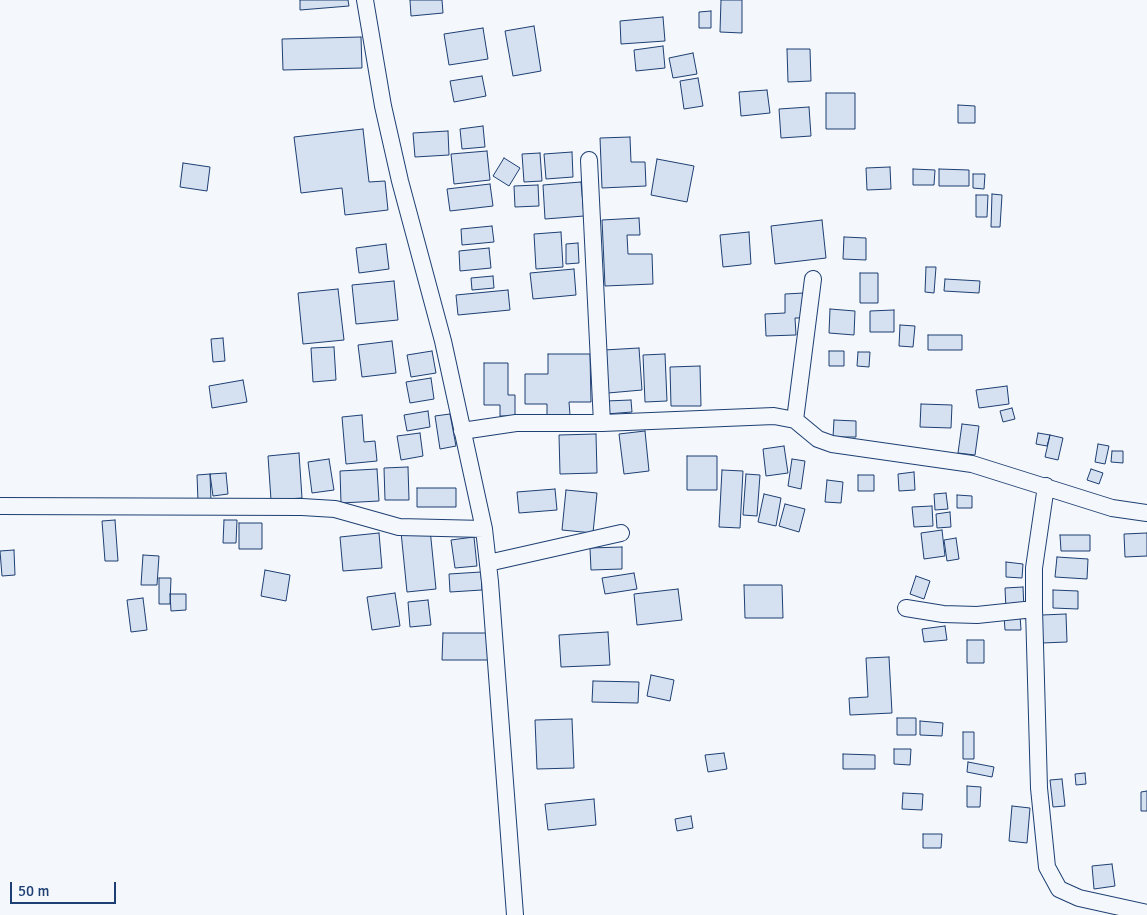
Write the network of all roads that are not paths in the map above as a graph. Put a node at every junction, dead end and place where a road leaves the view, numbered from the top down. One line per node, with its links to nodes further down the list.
1 (365, 0): 6 (street)
2 (590, 160): 5 (street)
3 (813, 278): 4 (street)
4 (795, 420): 5 (street); 7 (street)
5 (602, 422): 6 (street)
6 (462, 431): 10 (street)
7 (1046, 486): 9 (street); 14 (street)
8 (0, 506): 10 (street)
9 (1147, 513)
10 (484, 529): 12 (street)
11 (621, 532): 12 (street)
12 (488, 563): 16 (street)
13 (906, 608): 14 (street)
14 (1034, 609): 15 (street)
15 (1147, 913)
16 (515, 915)

